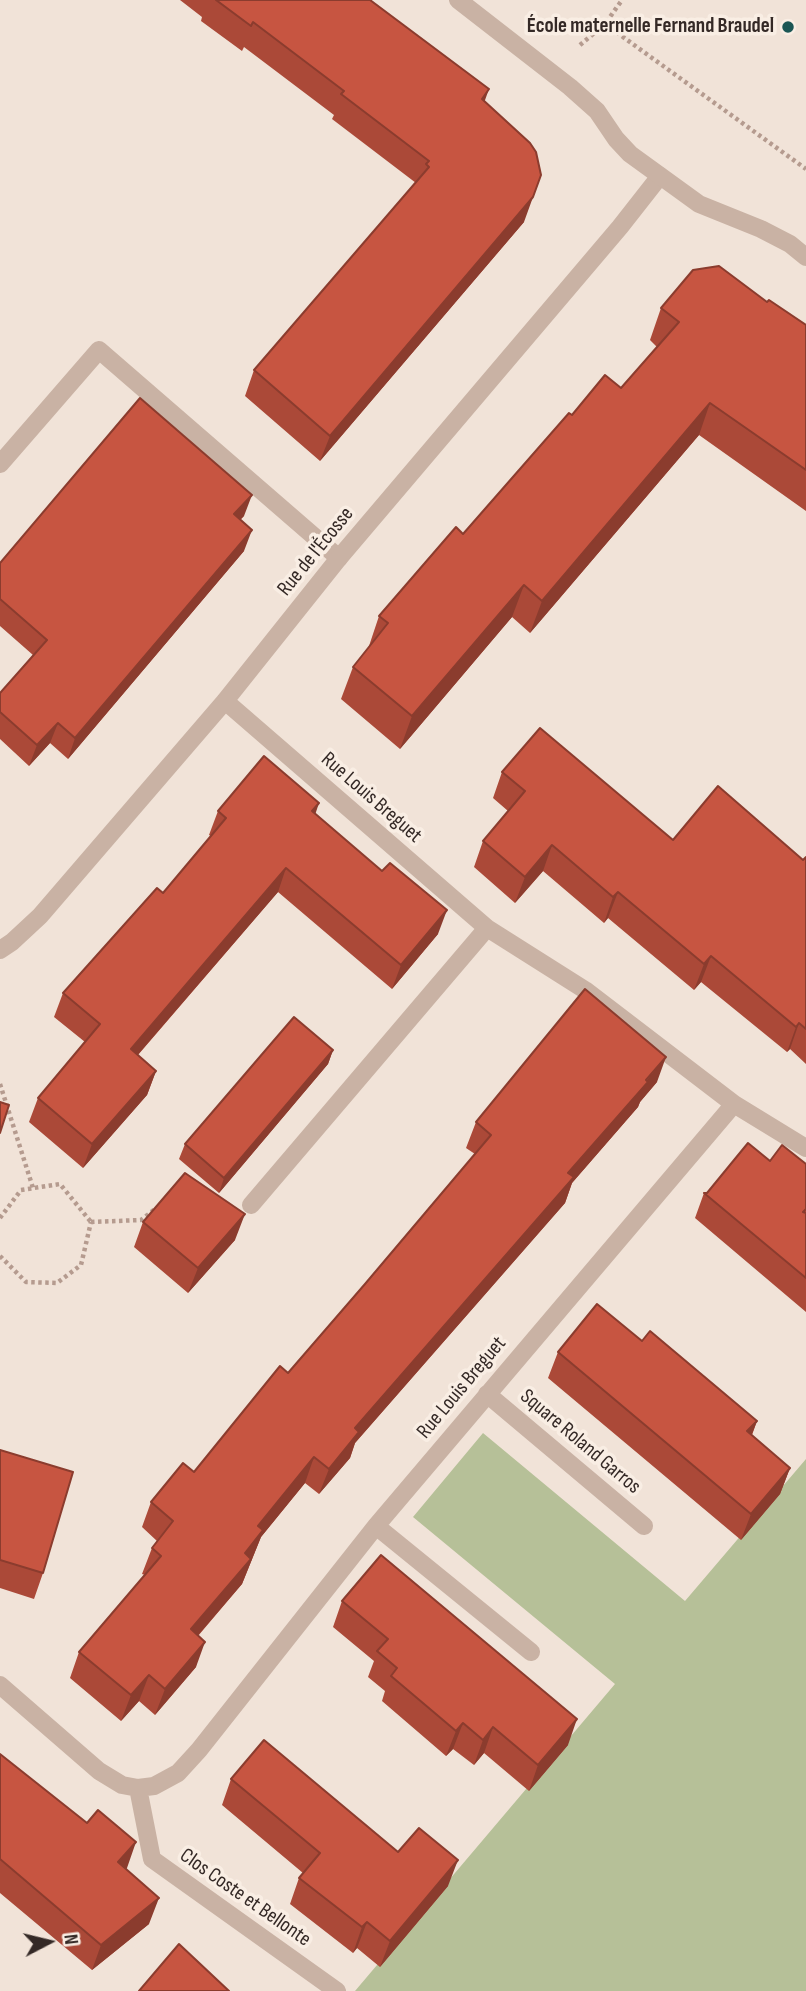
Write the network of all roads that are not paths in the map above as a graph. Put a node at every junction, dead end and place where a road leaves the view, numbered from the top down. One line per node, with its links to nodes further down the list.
1 (458, 0): 2 (street)
2 (660, 176): 3 (street); 5 (street, Rue de l'Écosse)
3 (806, 257)
4 (0, 464): 5 (street)
5 (339, 558): 6 (street, Rue de l'Écosse)
6 (225, 701): 7 (street, Rue Louis Breguet); 8 (street, Rue de l'Écosse)
7 (487, 928): 9 (street, Rue Louis Breguet); 11 (street)
8 (0, 950)
9 (734, 1104): 10 (street); 12 (street, Rue Louis Breguet)
10 (806, 1148)
11 (251, 1205)
12 (487, 1394): 13 (street, Rue Louis Breguet); 14 (street, Square Roland Garros)
13 (376, 1525): 15 (street); 17 (street, Rue Louis Breguet)
14 (644, 1526)
15 (531, 1653)
16 (0, 1685): 17 (street)
17 (138, 1788): 18 (street, Clos Coste et Bellonte)
18 (337, 1991)

